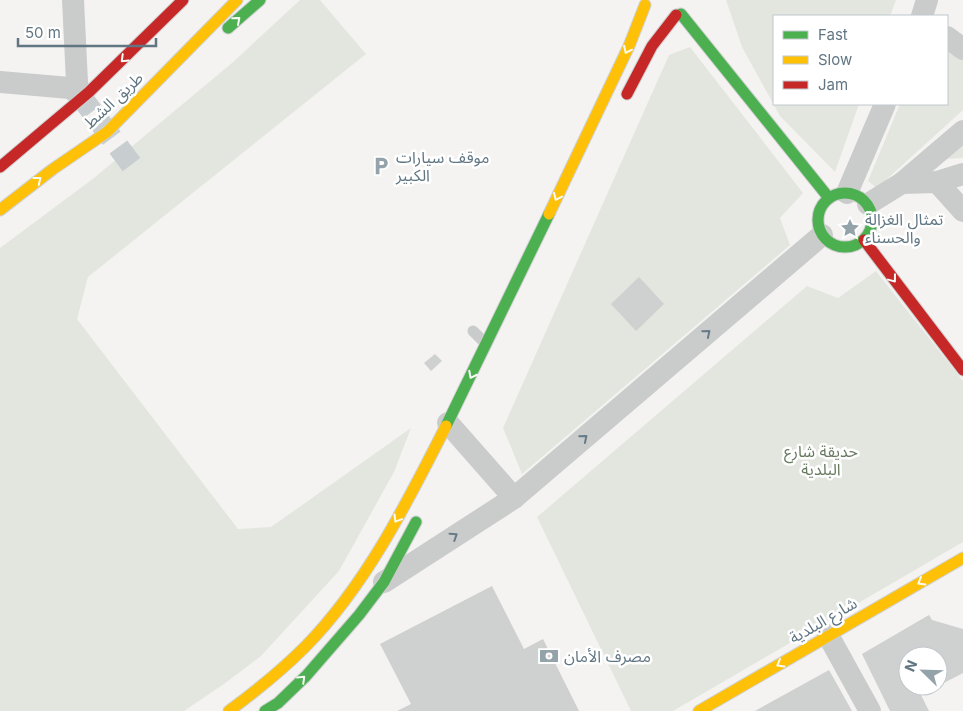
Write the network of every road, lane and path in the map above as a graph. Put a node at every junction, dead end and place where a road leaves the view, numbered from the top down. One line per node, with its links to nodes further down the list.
1 (73, 0): 11 (street)
2 (183, 0): 16 (main road, طريق الشط, one-way to 16)
3 (237, 0): 15 (main road, طريق الشط)
4 (260, 0): 15 (main road, one-way to 4)
5 (927, 0): 8 (street)
6 (649, 7): 7 (main road); 27 (main road, one-way to 27)
7 (682, 13): 12 (main road); 20 (main road)
8 (922, 15)
9 (948, 38): 10 (street)
10 (963, 49)
11 (0, 82)
12 (623, 102)
13 (884, 105): 20 (street)
14 (963, 131): 19 (street)
15 (107, 132): 22 (main road, طريق الشط, one-way to 15)
16 (0, 167)
17 (963, 174): 18 (street)
18 (937, 182): 19 (street); 23 (street)
19 (902, 183): 21 (street)
20 (838, 195): 21 (main road); 24 (main road)
21 (868, 204): 25 (main road)
22 (0, 210)
23 (963, 211)
24 (822, 235): 25 (main road); 30 (street, one-way to 24)
25 (864, 240): 28 (main road, one-way to 28)
26 (473, 331): 27 (lane)
27 (487, 345): 29 (main road, one-way to 29)
28 (963, 370)
29 (454, 429): 30 (street); 35 (main road, one-way to 35)
30 (514, 498): 33 (street, one-way to 30)
31 (420, 514): 33 (main road)
32 (963, 558): 34 (main road, شارع البلدية, one-way to 34)
33 (384, 582): 36 (main road, one-way to 33)
34 (828, 635): 37 (main road, شارع البلدية, one-way to 37); 38 (street)
35 (229, 711)
36 (265, 711)
37 (699, 711)
38 (870, 711)

